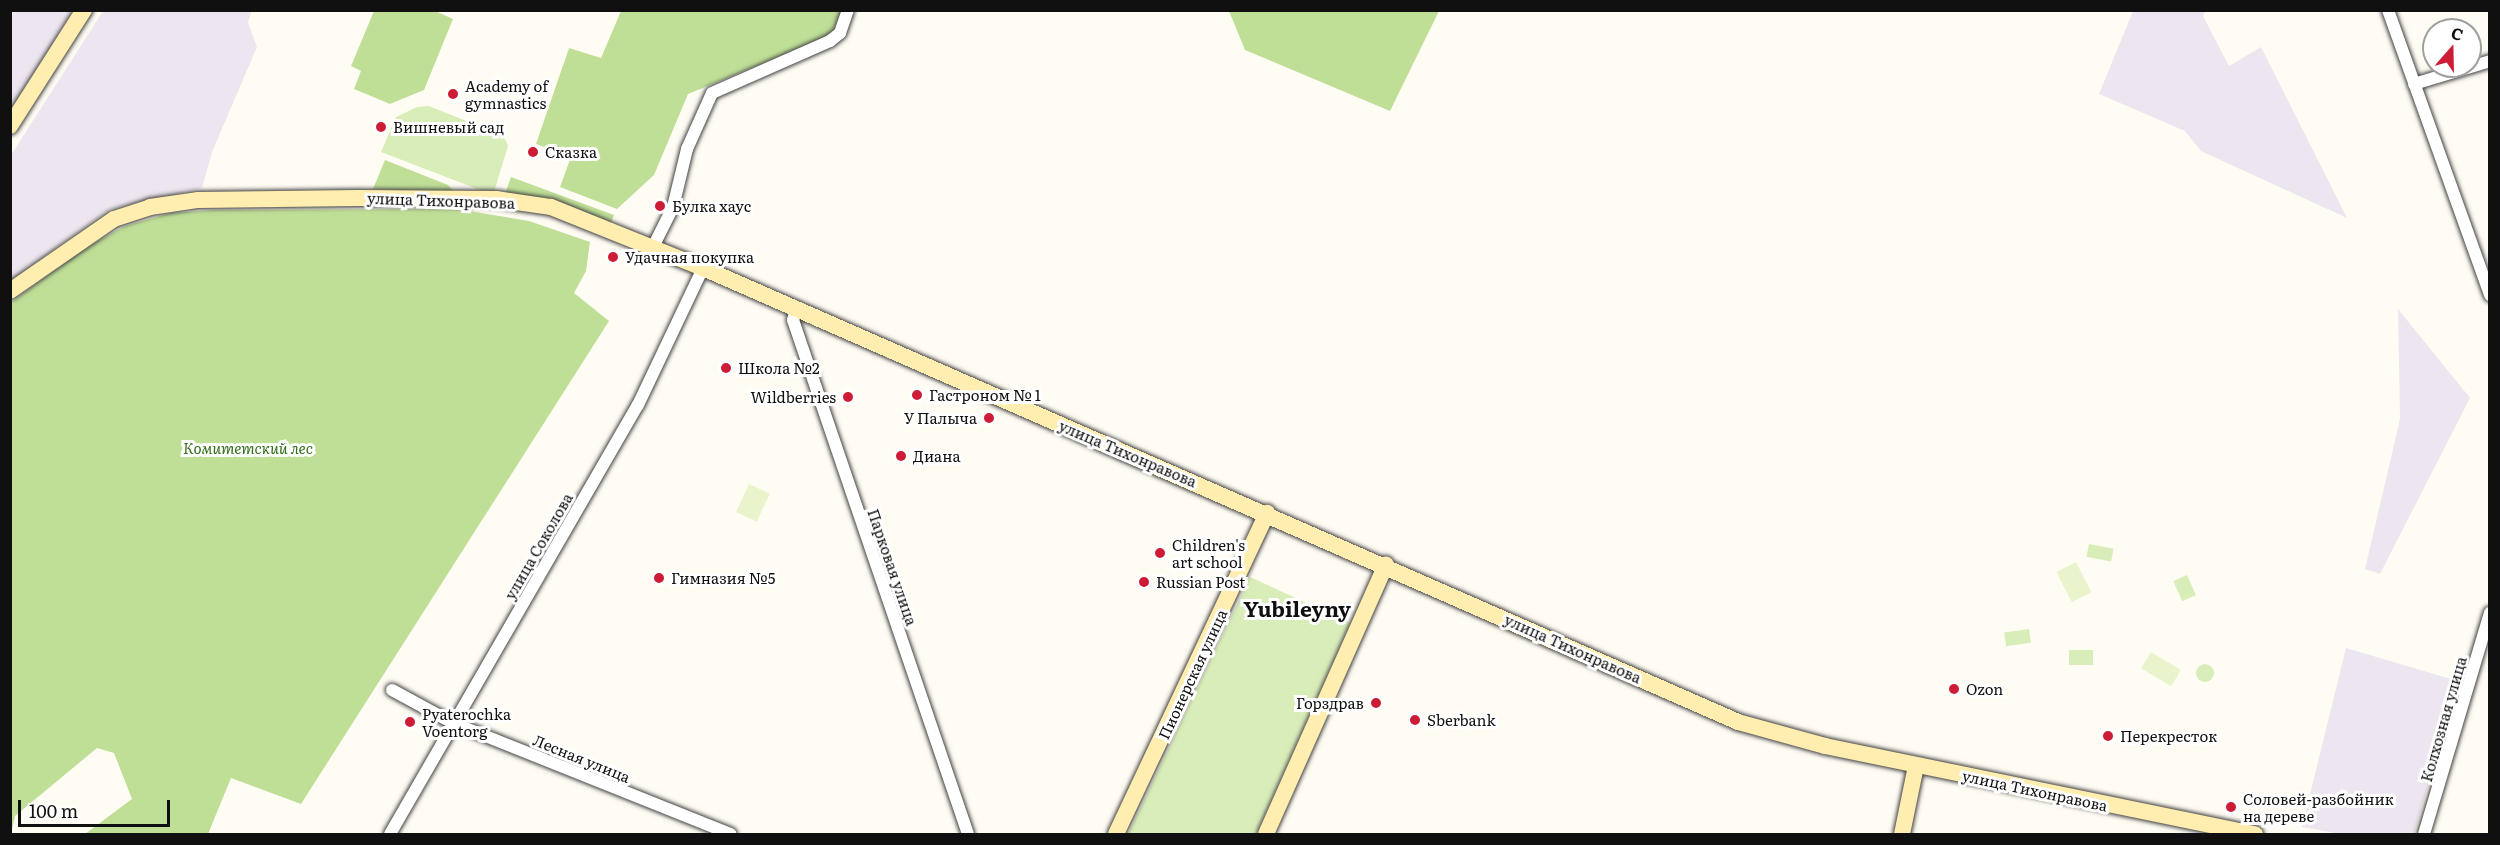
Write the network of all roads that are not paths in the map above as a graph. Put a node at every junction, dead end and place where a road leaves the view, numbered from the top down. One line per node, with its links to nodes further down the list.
1 (84, 10): 6 (main road)
2 (848, 10): 7 (street)
3 (2388, 10): 5 (street)
4 (2490, 61): 5 (street)
5 (2414, 84): 10 (street)
6 (10, 126)
7 (653, 247): 8 (main road, улица Тихонравова); 9 (main road, улица Тихонравова)
8 (704, 268): 11 (main road, улица Тихонравова); 16 (street, улица Соколова)
9 (10, 291)
10 (2490, 294)
11 (796, 309): 12 (main road, улица Тихонравова); 20 (street, Парковая улица)
12 (1267, 513): 13 (main road, улица Тихонравова); 21 (main road, Пионерская улица)
13 (1386, 564): 17 (main road, улица Тихонравова); 22 (main road)
14 (2490, 612): 25 (street, Колхозная улица)
15 (392, 690): 16 (street, Лесная улица)
16 (453, 723): 18 (street, улица Соколова); 19 (street, Лесная улица)
17 (1916, 766): 23 (main road); 24 (main road, улица Тихонравова)
18 (390, 834)
19 (731, 834)
20 (968, 834)
21 (1116, 834)
22 (1266, 834)
23 (1902, 834)
24 (2254, 834)
25 (2424, 834)

